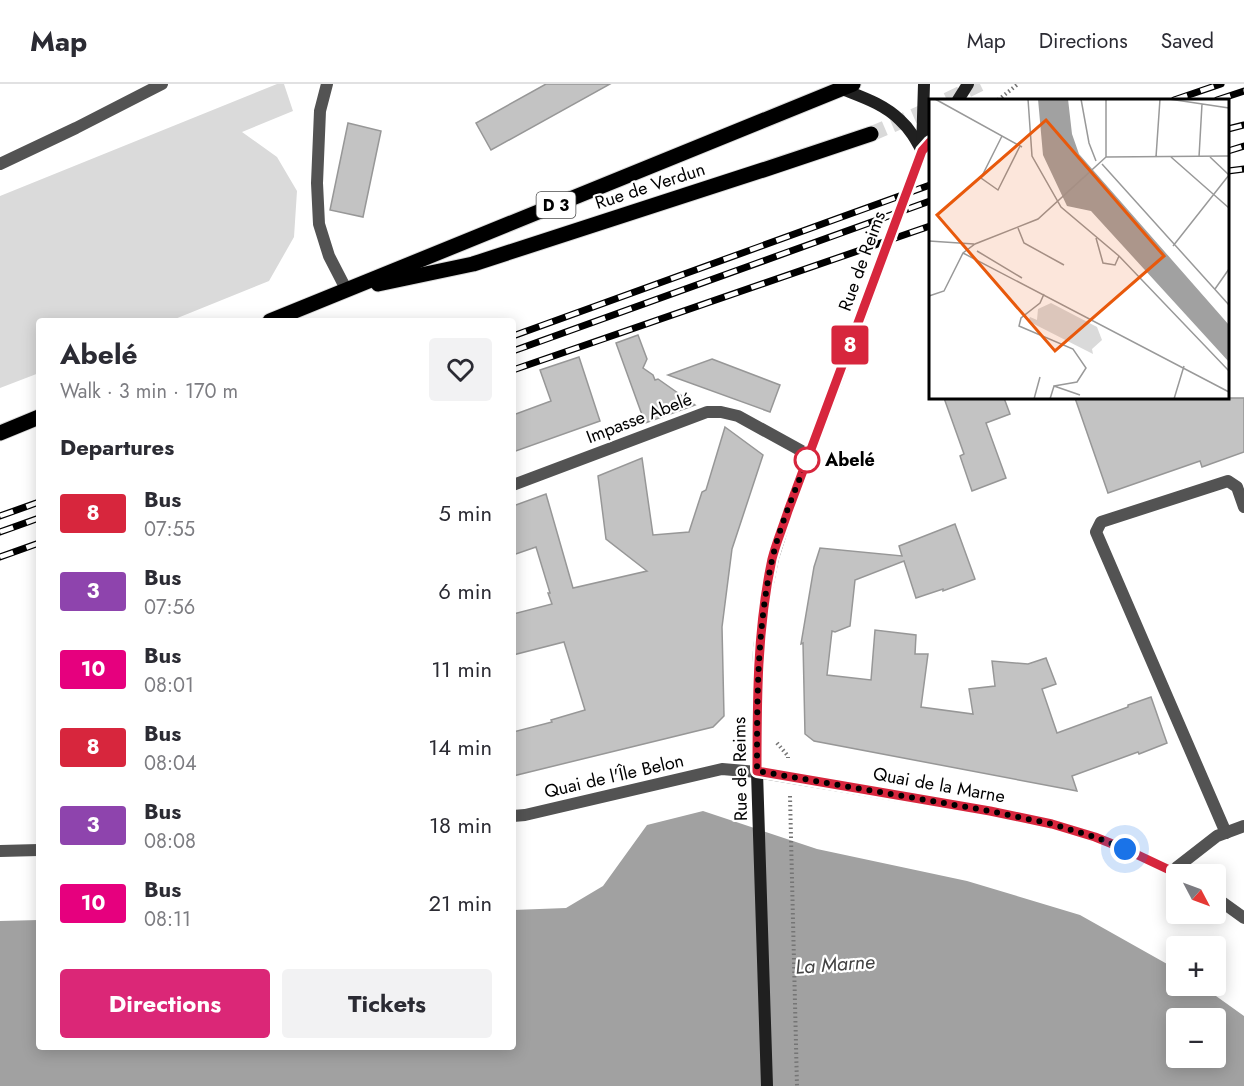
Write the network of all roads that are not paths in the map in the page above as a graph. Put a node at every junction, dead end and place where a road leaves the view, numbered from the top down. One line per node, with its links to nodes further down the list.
1 (162, 84): 9 (street)
2 (327, 84): 10 (street)
3 (924, 84): 8 (main road, Rue de Reims)
4 (968, 84): 6 (main road)
5 (847, 86): 8 (main road); 10 (main road, Rue de Verdun / D 3)
6 (958, 99)
7 (871, 134): 10 (main road, Rue de Verdun / D 3)
8 (926, 146): 14 (main road, Rue de Reims, bridge)
9 (0, 164)
10 (340, 292): 11 (main road, Rue de Verdun / D 3)
11 (277, 318)
12 (36, 418): 13 (main road)
13 (0, 433)
14 (809, 455): 15 (street, Impasse Abelé); 17 (main road, Rue de Reims)
15 (516, 484)
16 (1244, 507): 20 (street)
17 (757, 771): 18 (street, Quai de l'Île Belon); 24 (street, Quai de la Marne); 27 (main road, Rue de Reims)
18 (516, 816)
19 (1244, 826): 20 (street)
20 (1226, 833): 23 (street)
21 (36, 850): 22 (street)
22 (0, 851)
23 (1185, 864)
24 (1166, 869)
25 (1226, 905): 26 (street)
26 (1244, 918)
27 (767, 1086)

